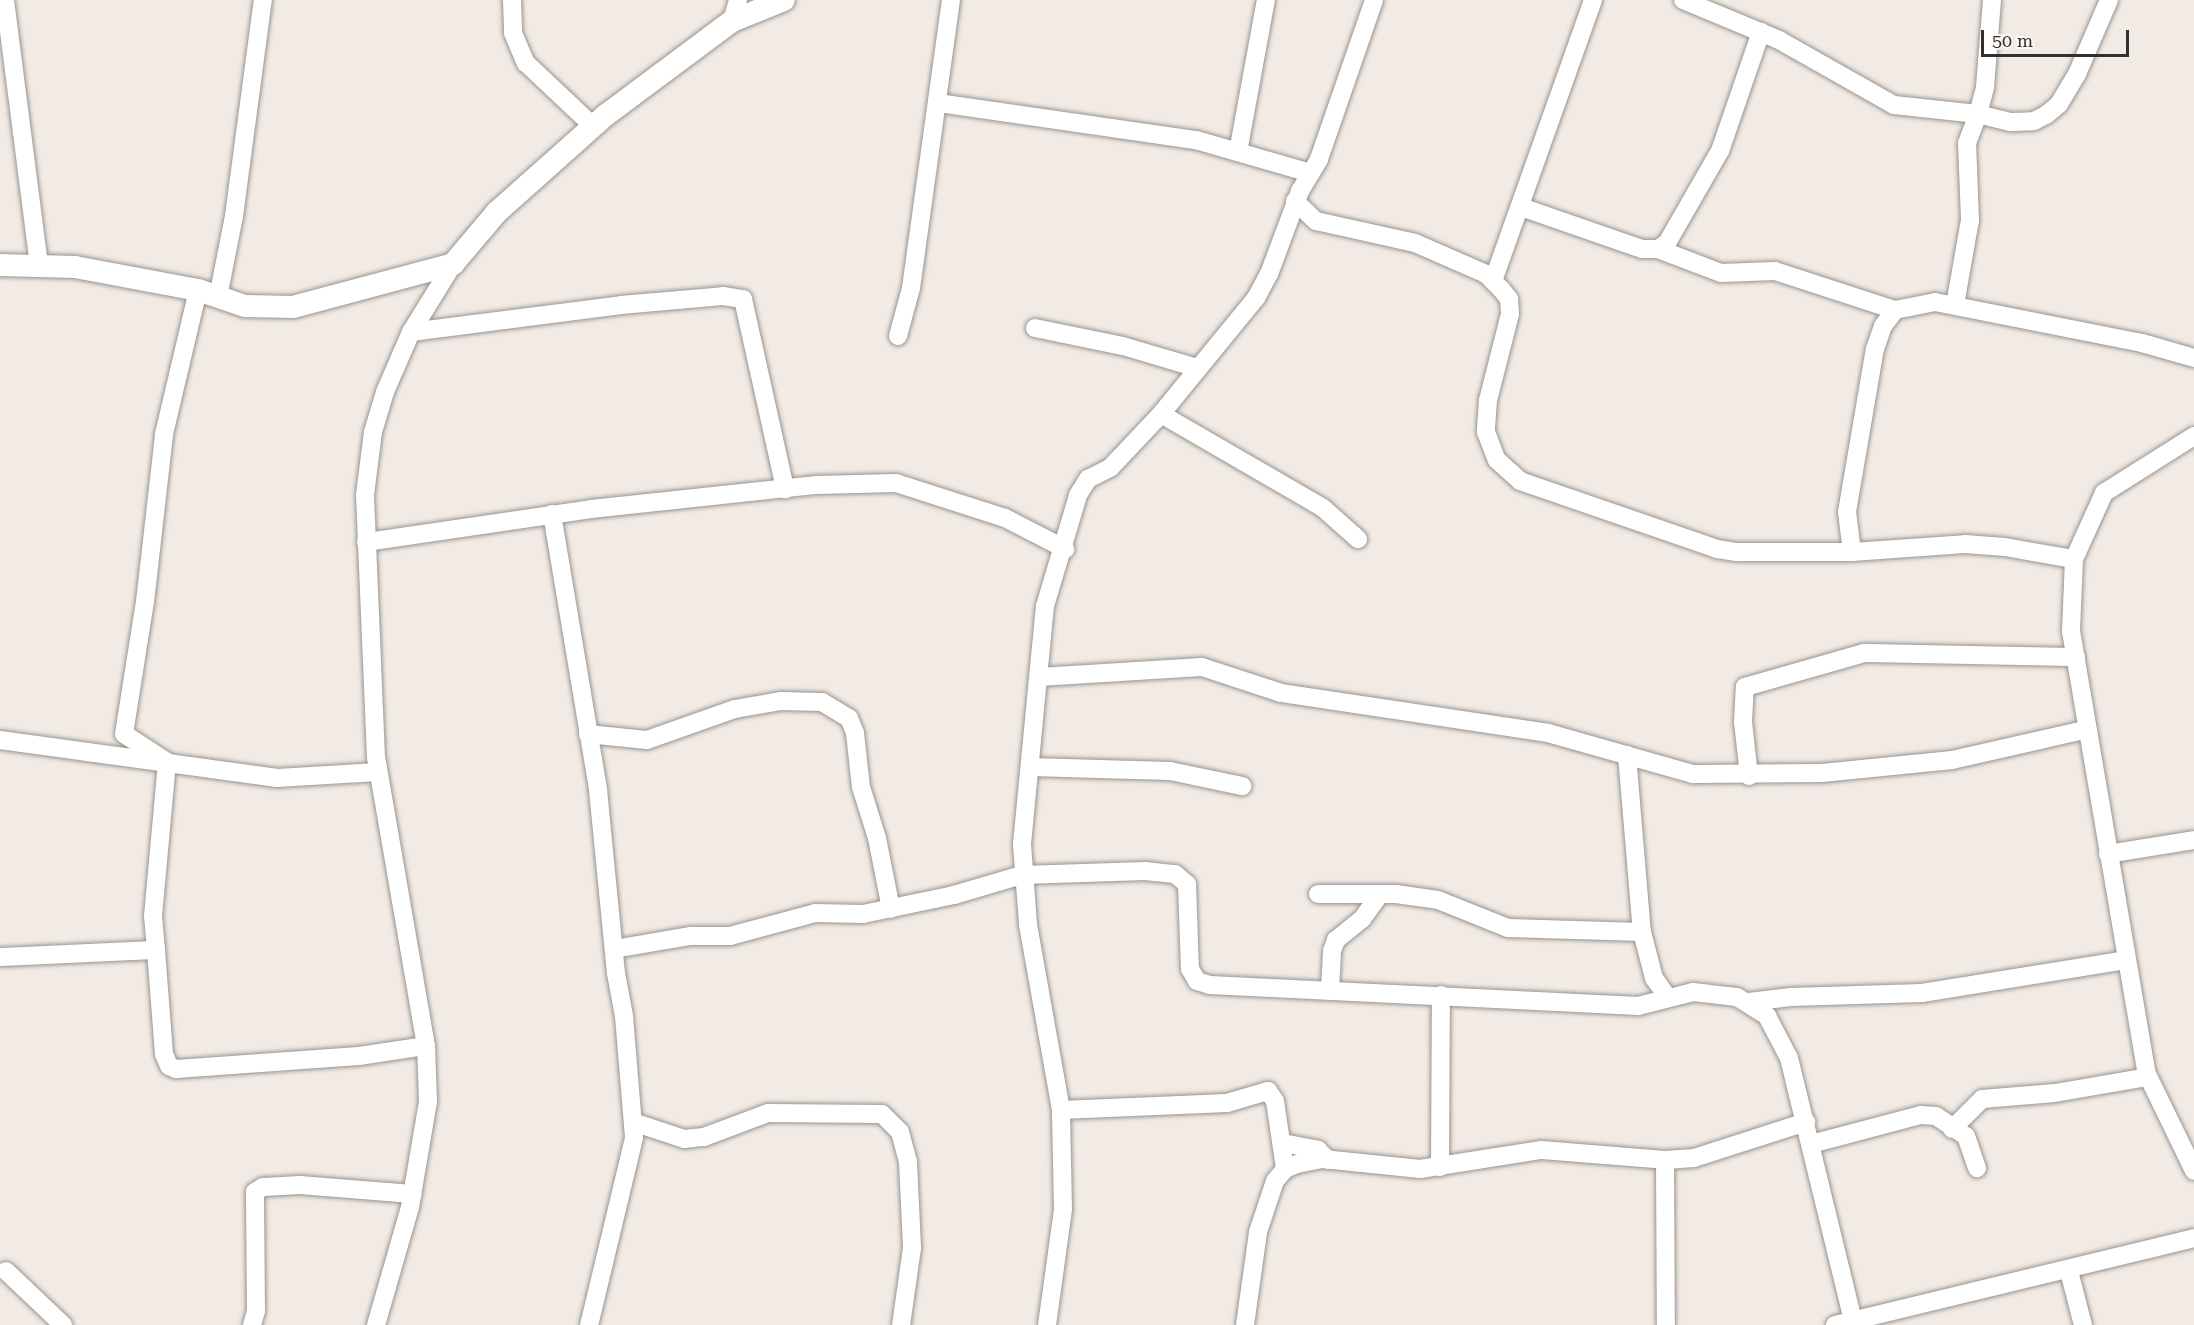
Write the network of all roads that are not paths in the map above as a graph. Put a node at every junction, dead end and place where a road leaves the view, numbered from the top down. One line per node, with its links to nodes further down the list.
1 (5, 0): 24 (street)
2 (263, 0): 26 (street)
3 (512, 0): 16 (street)
4 (784, 0): 12 (street)
5 (951, 0): 14 (street)
6 (1266, 0): 17 (street)
7 (1374, 0): 18 (street)
8 (1593, 0): 20 (street)
9 (1683, 0): 13 (street)
10 (1992, 0): 15 (street)
11 (2109, 0): 15 (street)
12 (735, 10): 16 (street)
13 (1761, 32): 15 (street); 21 (street)
14 (938, 103): 17 (street); 31 (street)
15 (1978, 114): 27 (street)
16 (594, 127): 22 (street)
17 (1238, 152): 18 (street)
18 (1310, 173): 19 (street)
19 (1295, 201): 25 (street); 33 (street)
20 (1521, 207): 21 (street); 25 (street)
21 (1658, 249): 28 (street)
22 (453, 264): 26 (street); 30 (street)
23 (0, 265): 24 (street)
24 (39, 266): 26 (street)
25 (1493, 281): 41 (street)
26 (208, 293): 49 (street)
27 (1955, 305): 28 (street); 32 (street)
28 (1895, 310): 41 (street)
29 (1035, 328): 33 (street)
30 (411, 332): 36 (street); 39 (street)
31 (898, 336)
32 (2194, 358)
33 (1197, 368): 34 (street)
34 (1161, 414): 38 (street); 40 (street)
35 (2194, 436): 42 (street)
36 (785, 489): 37 (street); 40 (street)
37 (552, 514): 39 (street); 46 (street)
38 (1358, 539)
39 (366, 542): 51 (street)
40 (1065, 549): 44 (street)
41 (1852, 552): 42 (street)
42 (2074, 559): 43 (street)
43 (2076, 657): 45 (street); 52 (street)
44 (1039, 676): 48 (street); 50 (street)
45 (2088, 729): 52 (street); 55 (street)
46 (588, 734): 59 (street); 61 (street)
47 (0, 740): 49 (street)
48 (1627, 755): 52 (street); 60 (street)
49 (167, 762): 51 (street); 62 (street)
50 (1030, 767): 53 (street); 56 (street)
51 (378, 772): 69 (street)
52 (1749, 776)
53 (1242, 786)
54 (2194, 840): 55 (street)
55 (2108, 854): 64 (street)
56 (1022, 875): 59 (street); 65 (street); 71 (street)
57 (1318, 894): 58 (street)
58 (1380, 894): 60 (street); 65 (street)
59 (891, 909): 61 (street)
60 (1642, 932): 67 (street)
61 (614, 949): 72 (street)
62 (156, 950): 63 (street); 69 (street)
63 (0, 957)
64 (2126, 960): 68 (street); 70 (street)
65 (1330, 990): 66 (street)
66 (1441, 995): 67 (street); 79 (street)
67 (1668, 999): 68 (street)
68 (1749, 1002): 73 (street)
69 (426, 1046): 83 (street)
70 (2148, 1077): 74 (street); 82 (street)
71 (1061, 1110): 75 (street); 94 (street)
72 (633, 1122): 92 (street); 93 (street)
73 (1806, 1122): 76 (street); 78 (street)
74 (1952, 1129): 76 (street); 80 (street)
75 (1283, 1143): 77 (street); 81 (street)
76 (1811, 1144): 87 (street)
77 (1328, 1160): 79 (street); 81 (street)
78 (1665, 1161): 79 (street); 96 (street)
79 (1440, 1167)
80 (1977, 1168)
81 (1285, 1169): 95 (street)
82 (2194, 1171)
83 (413, 1194): 90 (street); 91 (street)
84 (2194, 1238): 86 (street)
85 (6, 1271): 89 (street)
86 (2069, 1271): 88 (street); 98 (street)
87 (1853, 1320): 88 (street); 97 (street)
88 (1878, 1320)
89 (63, 1325)
90 (252, 1325)
91 (376, 1325)
92 (589, 1325)
93 (900, 1325)
94 (1047, 1325)
95 (1245, 1325)
96 (1666, 1325)
97 (1835, 1325)
98 (2083, 1325)

